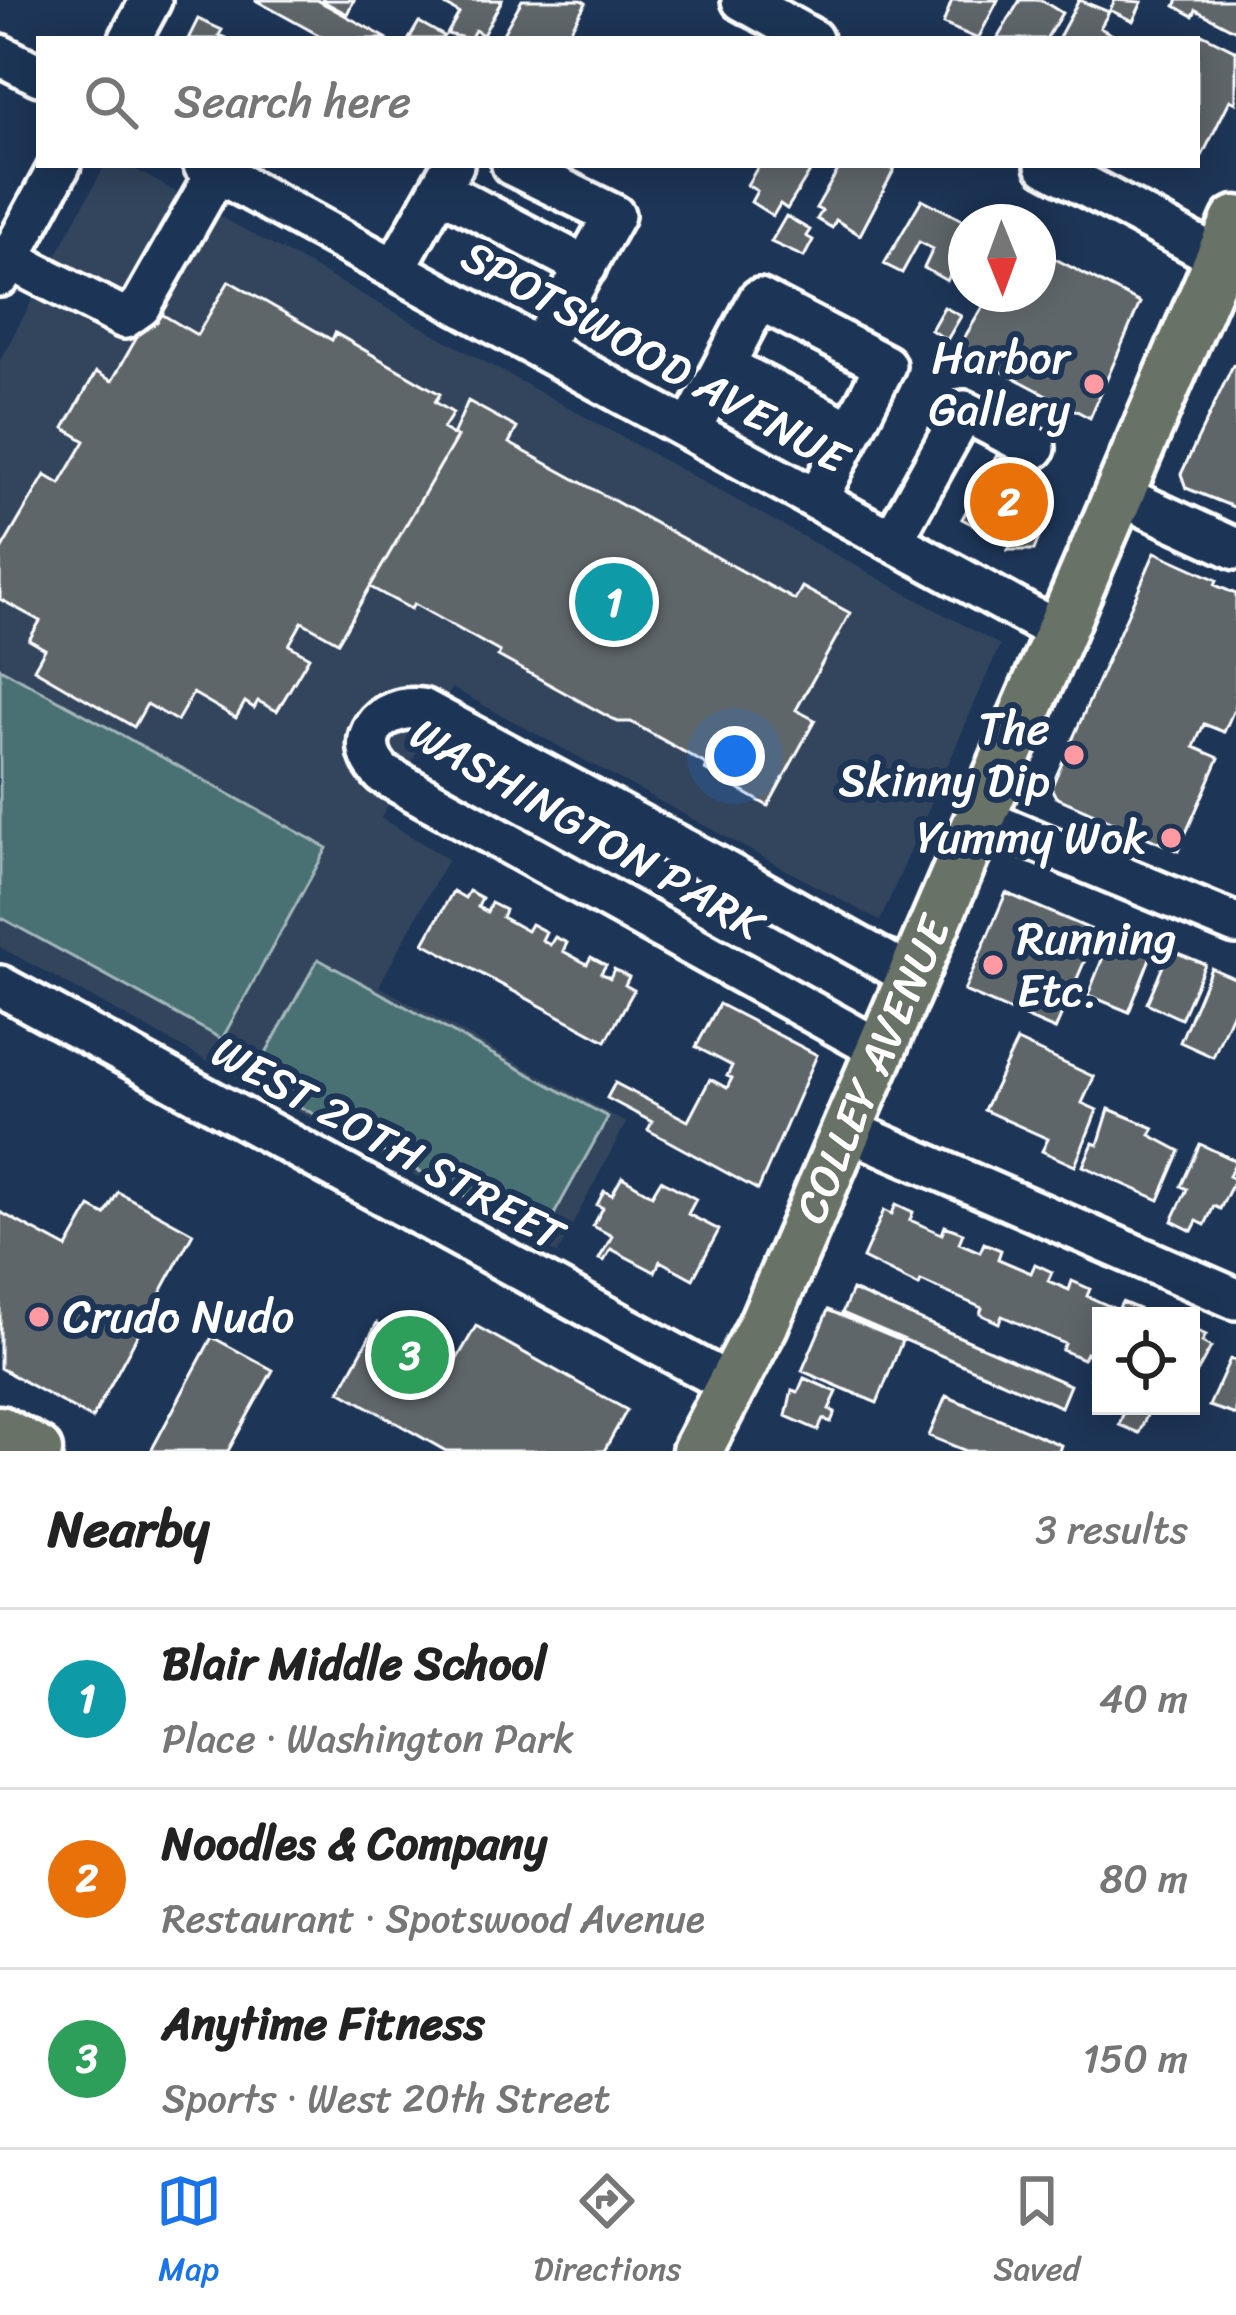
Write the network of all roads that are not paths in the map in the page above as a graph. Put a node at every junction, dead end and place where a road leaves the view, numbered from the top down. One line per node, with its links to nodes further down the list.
1 (152, 0): 3 (street)
2 (742, 0): 4 (street)
3 (132, 36)
4 (807, 36)
5 (0, 55): 6 (street)
6 (36, 73)
7 (58, 168): 14 (street)
8 (518, 168): 13 (street)
9 (1053, 168): 12 (street)
10 (211, 169): 14 (street); 15 (street, SPOTSWOOD AVENUE)
11 (447, 178): 13 (street); 15 (street)
12 (1228, 240): 21 (main road, COLLEY AVENUE)
13 (586, 267): 16 (street)
14 (4, 268)
15 (395, 269): 16 (street, SPOTSWOOD AVENUE)
16 (540, 348): 18 (street, SPOTSWOOD AVENUE)
17 (725, 366): 18 (street); 19 (street); 19 (street)
18 (690, 430): 22 (street, SPOTSWOOD AVENUE)
19 (851, 432): 22 (street)
20 (1035, 448): 23 (street)
21 (1119, 495): 24 (street); 25 (main road, COLLEY AVENUE)
22 (817, 500): 23 (street, SPOTSWOOD AVENUE)
23 (892, 541): 25 (street, SPOTSWOOD AVENUE)
24 (1236, 550)
25 (1059, 632): 26 (main road, COLLEY AVENUE)
26 (980, 818): 27 (street); 28 (main road, COLLEY AVENUE)
27 (1236, 924)
28 (914, 977): 30 (main road, COLLEY AVENUE); 30 (street, WASHINGTON PARK)
29 (0, 986): 33 (street, WEST 20TH STREET)
30 (882, 1051): 31 (main road, COLLEY AVENUE)
31 (848, 1130): 32 (street); 33 (main road, COLLEY AVENUE)
32 (1236, 1299)
33 (730, 1384): 35 (main road, COLLEY AVENUE)
34 (0, 1431): 36 (main road)
35 (711, 1446)
36 (37, 1451)

